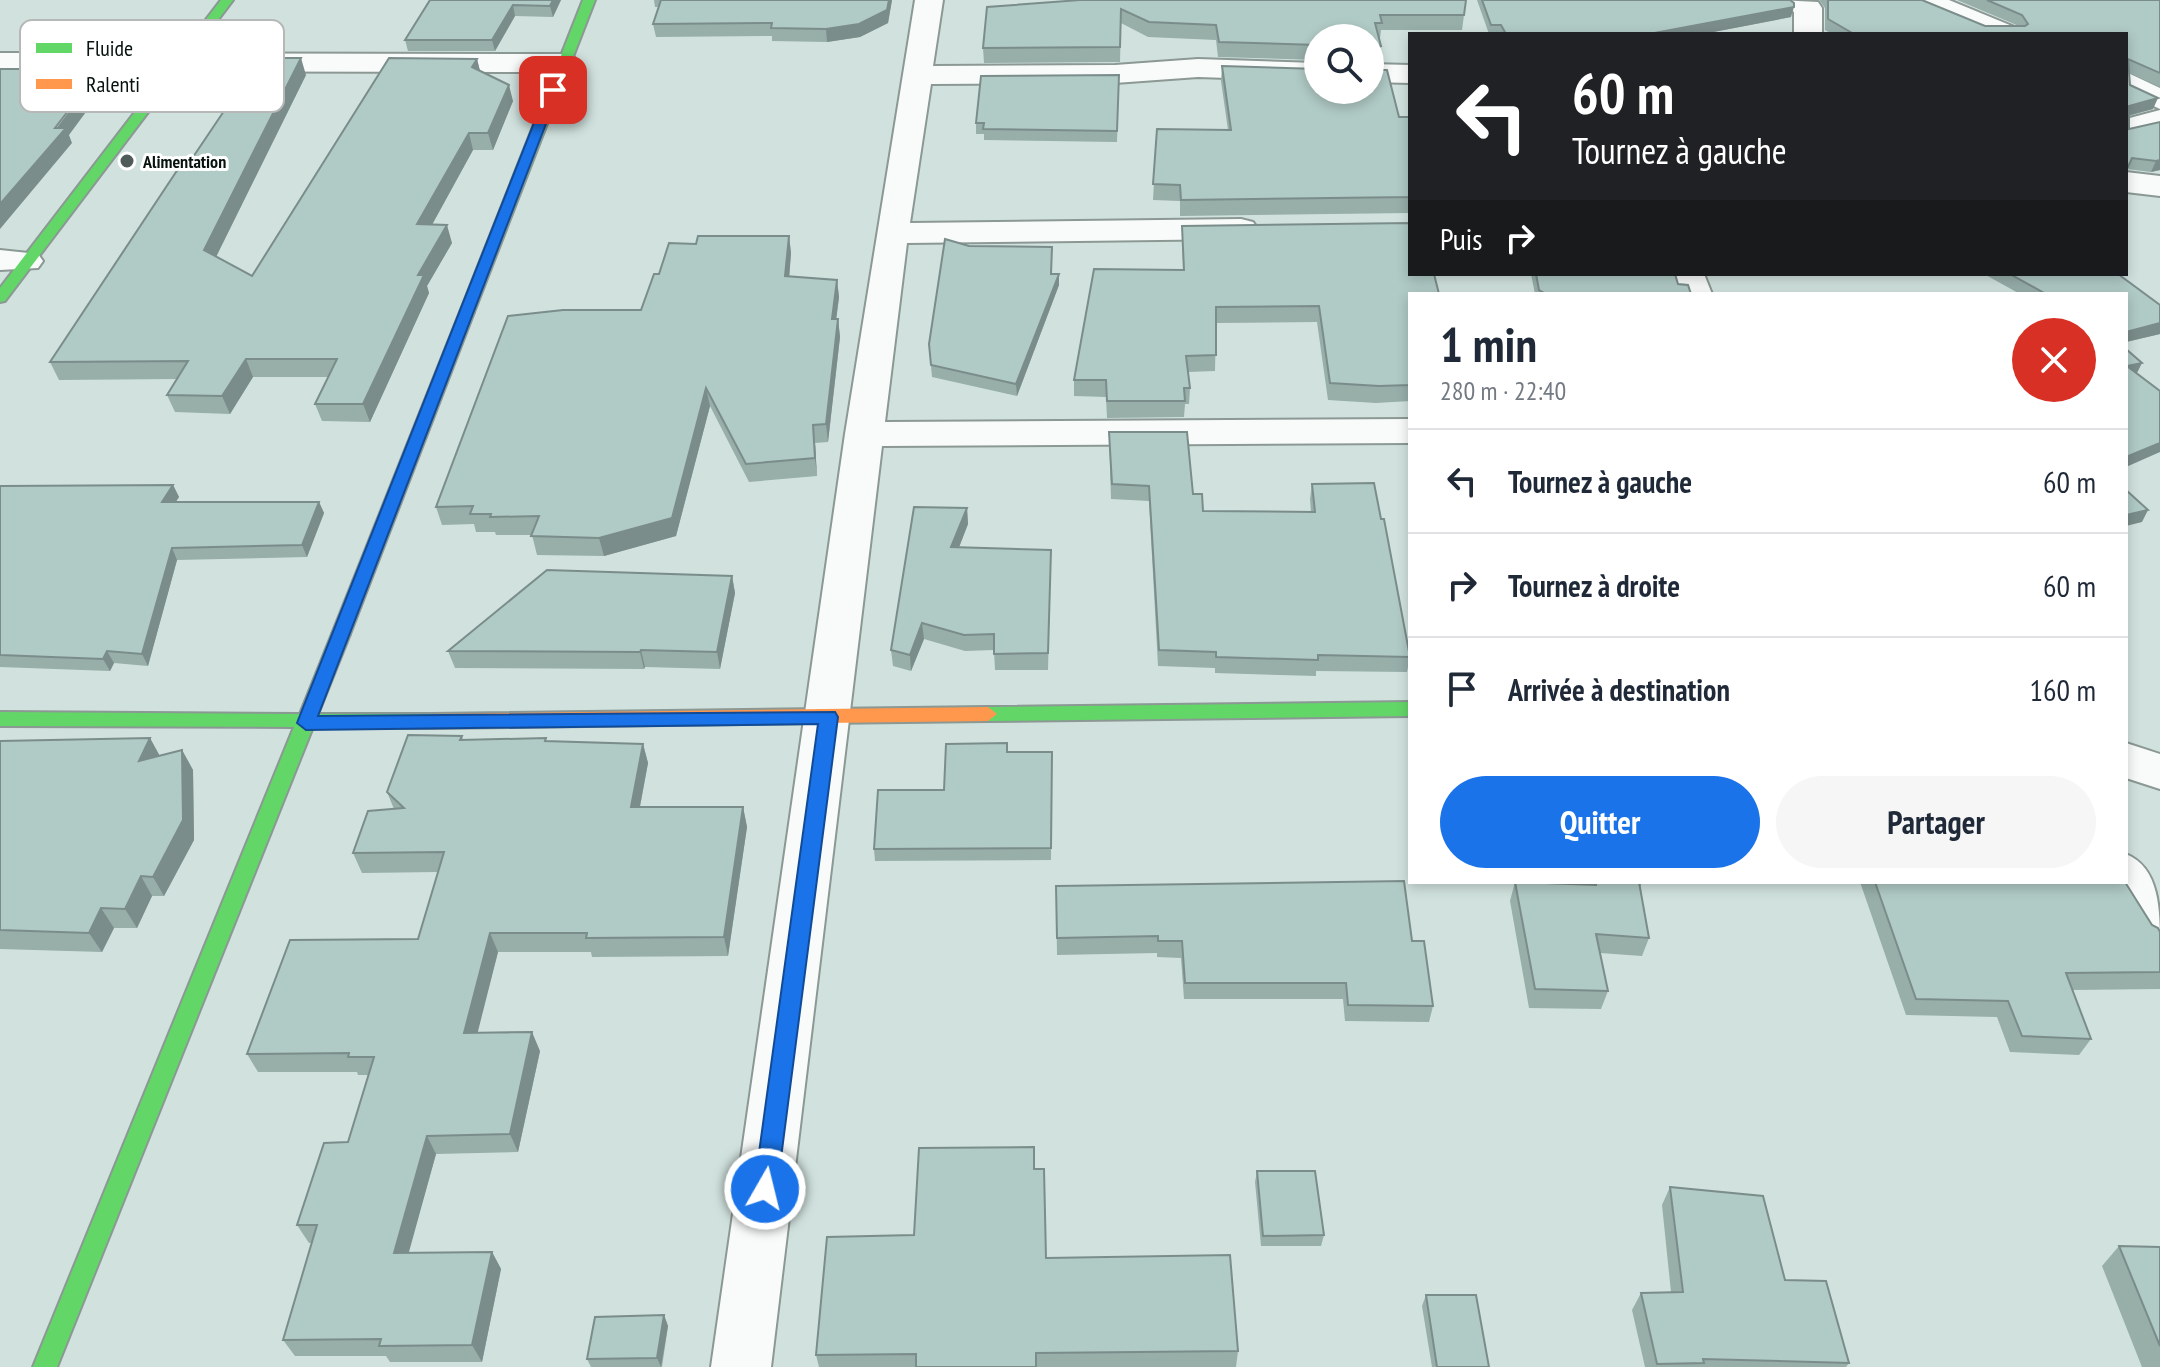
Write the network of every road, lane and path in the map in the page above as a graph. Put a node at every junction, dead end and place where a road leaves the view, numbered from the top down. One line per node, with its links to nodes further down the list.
1 (227, 0): 6 (street)
2 (589, 0): 12 (street)
3 (929, 0): 16 (street)
4 (1792, 0): 7 (street)
5 (1925, 0): 8 (street)
6 (211, 20)
7 (1808, 32)
8 (2002, 32)
9 (0, 62): 10 (street)
10 (20, 62)
11 (284, 62): 12 (street)
12 (564, 63): 33 (street)
13 (1304, 72): 16 (street)
14 (1384, 73): 15 (street)
15 (1408, 74)
16 (919, 75): 25 (street)
17 (2128, 82): 18 (street)
18 (2160, 100)
19 (142, 112): 26 (street)
20 (2160, 119): 21 (street)
21 (2128, 128)
22 (2128, 182): 23 (street)
23 (2160, 186)
24 (1269, 228): 25 (street)
25 (892, 233): 29 (street)
26 (13, 260): 27 (street)
27 (0, 298)
28 (1408, 431): 29 (street)
29 (864, 434): 31 (street)
30 (1408, 709): 31 (street)
31 (829, 717): 33 (street); 39 (street)
32 (0, 719): 33 (street)
33 (306, 723): 38 (street)
34 (2128, 761): 35 (street)
35 (2160, 772)
36 (2128, 876): 37 (street)
37 (2160, 927)
38 (45, 1367)
39 (741, 1367)

